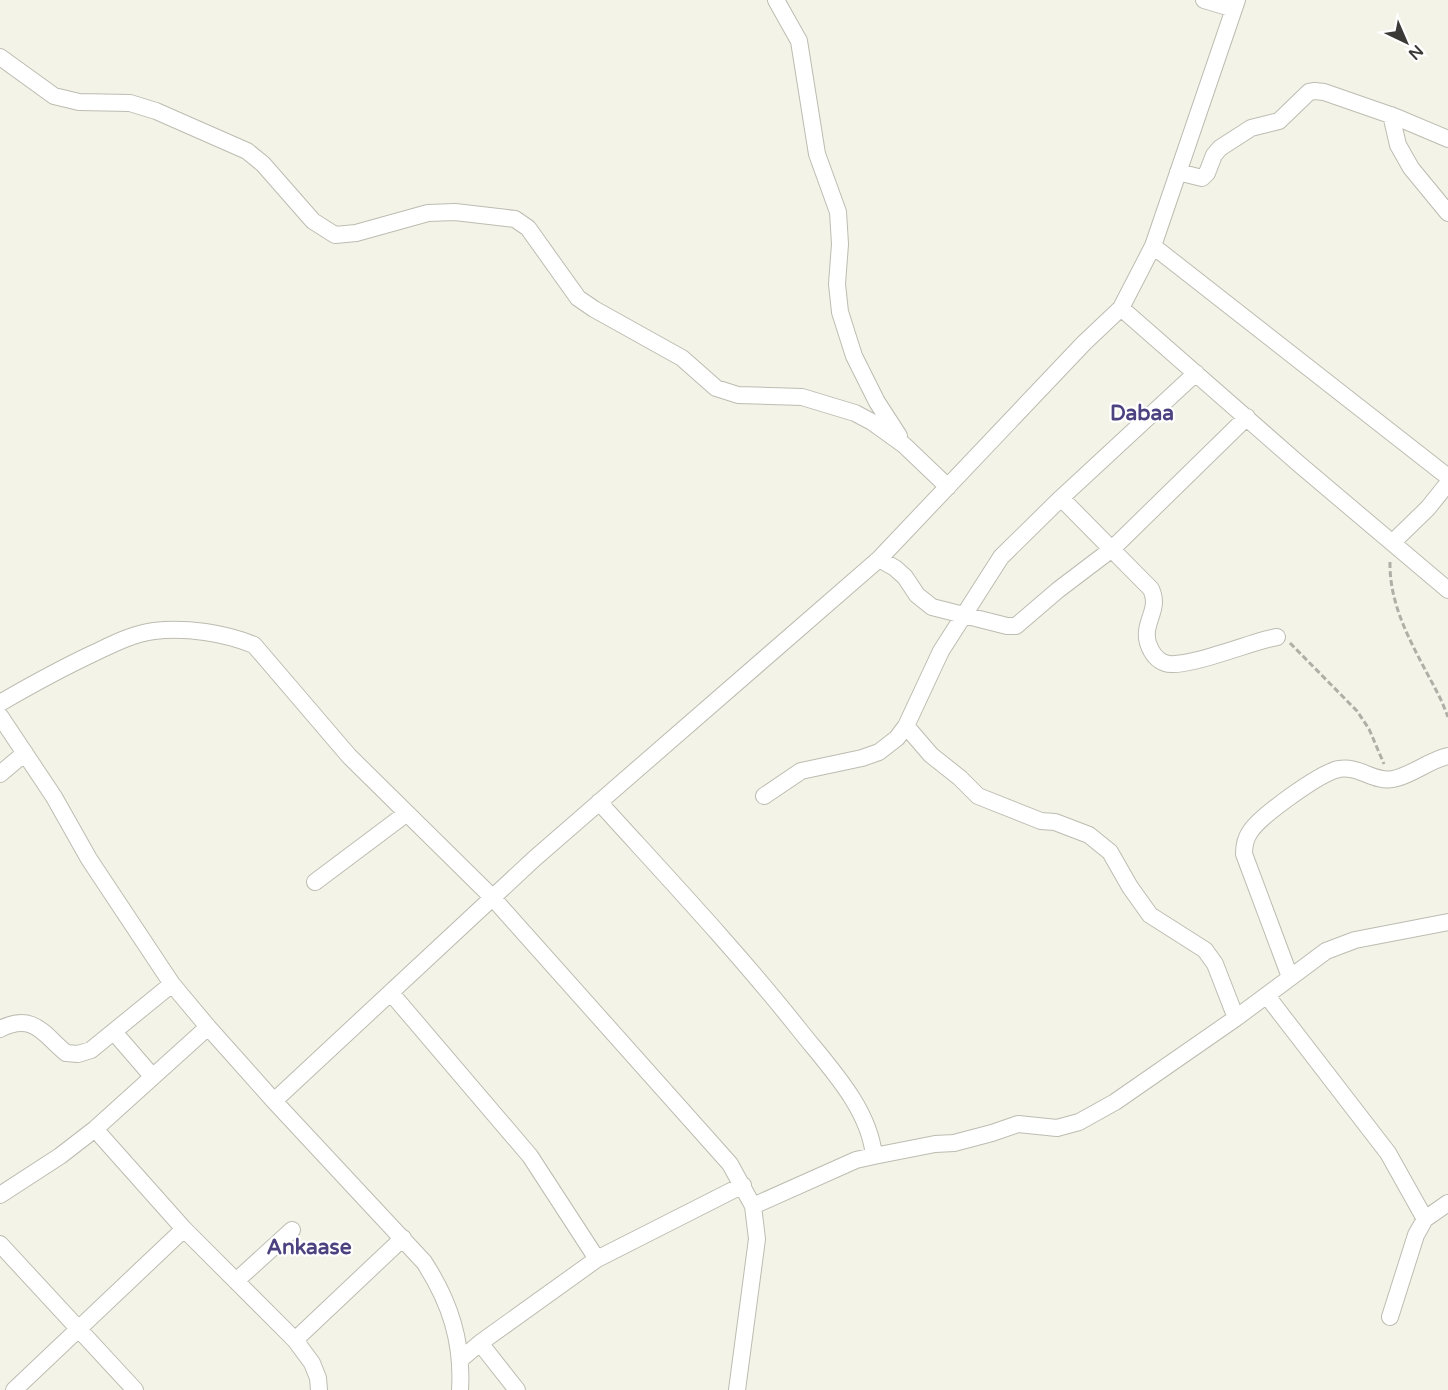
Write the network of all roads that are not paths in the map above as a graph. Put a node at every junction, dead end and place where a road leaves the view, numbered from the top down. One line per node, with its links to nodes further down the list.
1 (776, 0): 13 (street)
2 (1204, 0): 3 (street)
3 (1236, 5): 7 (street)
4 (0, 57): 13 (street)
5 (1391, 115): 6 (street); 7 (street); 8 (street)
6 (1448, 139)
7 (1178, 172): 9 (street)
8 (1448, 213)
9 (1153, 246): 10 (street); 14 (street)
10 (1121, 308): 11 (street); 16 (street)
11 (1196, 373): 12 (street); 17 (street)
12 (1246, 417): 18 (street); 19 (street)
13 (904, 445): 16 (street)
14 (1448, 477)
15 (1448, 483): 18 (street)
16 (948, 487): 20 (street)
17 (1061, 498): 19 (street); 22 (street)
18 (1393, 542): 21 (street)
19 (1112, 549): 22 (street); 23 (street)
20 (879, 559): 22 (street); 31 (street)
21 (1448, 590)
22 (964, 614): 26 (street)
23 (1277, 637)
24 (0, 702): 32 (street)
25 (0, 716): 27 (street)
26 (906, 726): 30 (street); 40 (street)
27 (25, 753): 29 (street); 37 (street)
28 (1448, 756): 36 (street)
29 (0, 774)
30 (764, 796)
31 (599, 802): 34 (street); 47 (street)
32 (408, 813): 33 (street); 34 (street)
33 (315, 882)
34 (492, 897): 38 (street); 48 (street)
35 (1448, 922): 36 (street)
36 (1290, 977): 39 (street)
37 (172, 984): 41 (street); 43 (street)
38 (391, 993): 45 (street); 57 (street)
39 (1267, 996): 40 (street); 52 (street)
40 (1236, 1018): 47 (street)
41 (208, 1027): 44 (street); 45 (street)
42 (0, 1029): 43 (street)
43 (114, 1032): 44 (street)
44 (152, 1076): 46 (street)
45 (274, 1101): 55 (street)
46 (95, 1129): 49 (street); 53 (street)
47 (874, 1156): 51 (street)
48 (743, 1185): 51 (street); 57 (street)
49 (0, 1195)
50 (1448, 1203): 52 (street)
51 (753, 1206): 69 (street)
52 (1425, 1220): 59 (street)
53 (184, 1228): 58 (street); 60 (street)
54 (292, 1230): 58 (street)
55 (403, 1238): 61 (street); 63 (street)
56 (0, 1244): 60 (street)
57 (597, 1259): 62 (street)
58 (236, 1281): 61 (street)
59 (1390, 1317)
60 (78, 1330): 64 (street); 65 (street)
61 (295, 1340): 66 (street)
62 (480, 1343): 63 (street); 68 (street)
63 (460, 1360): 67 (street)
64 (14, 1390)
65 (135, 1390)
66 (319, 1390)
67 (460, 1390)
68 (517, 1390)
69 (737, 1390)

